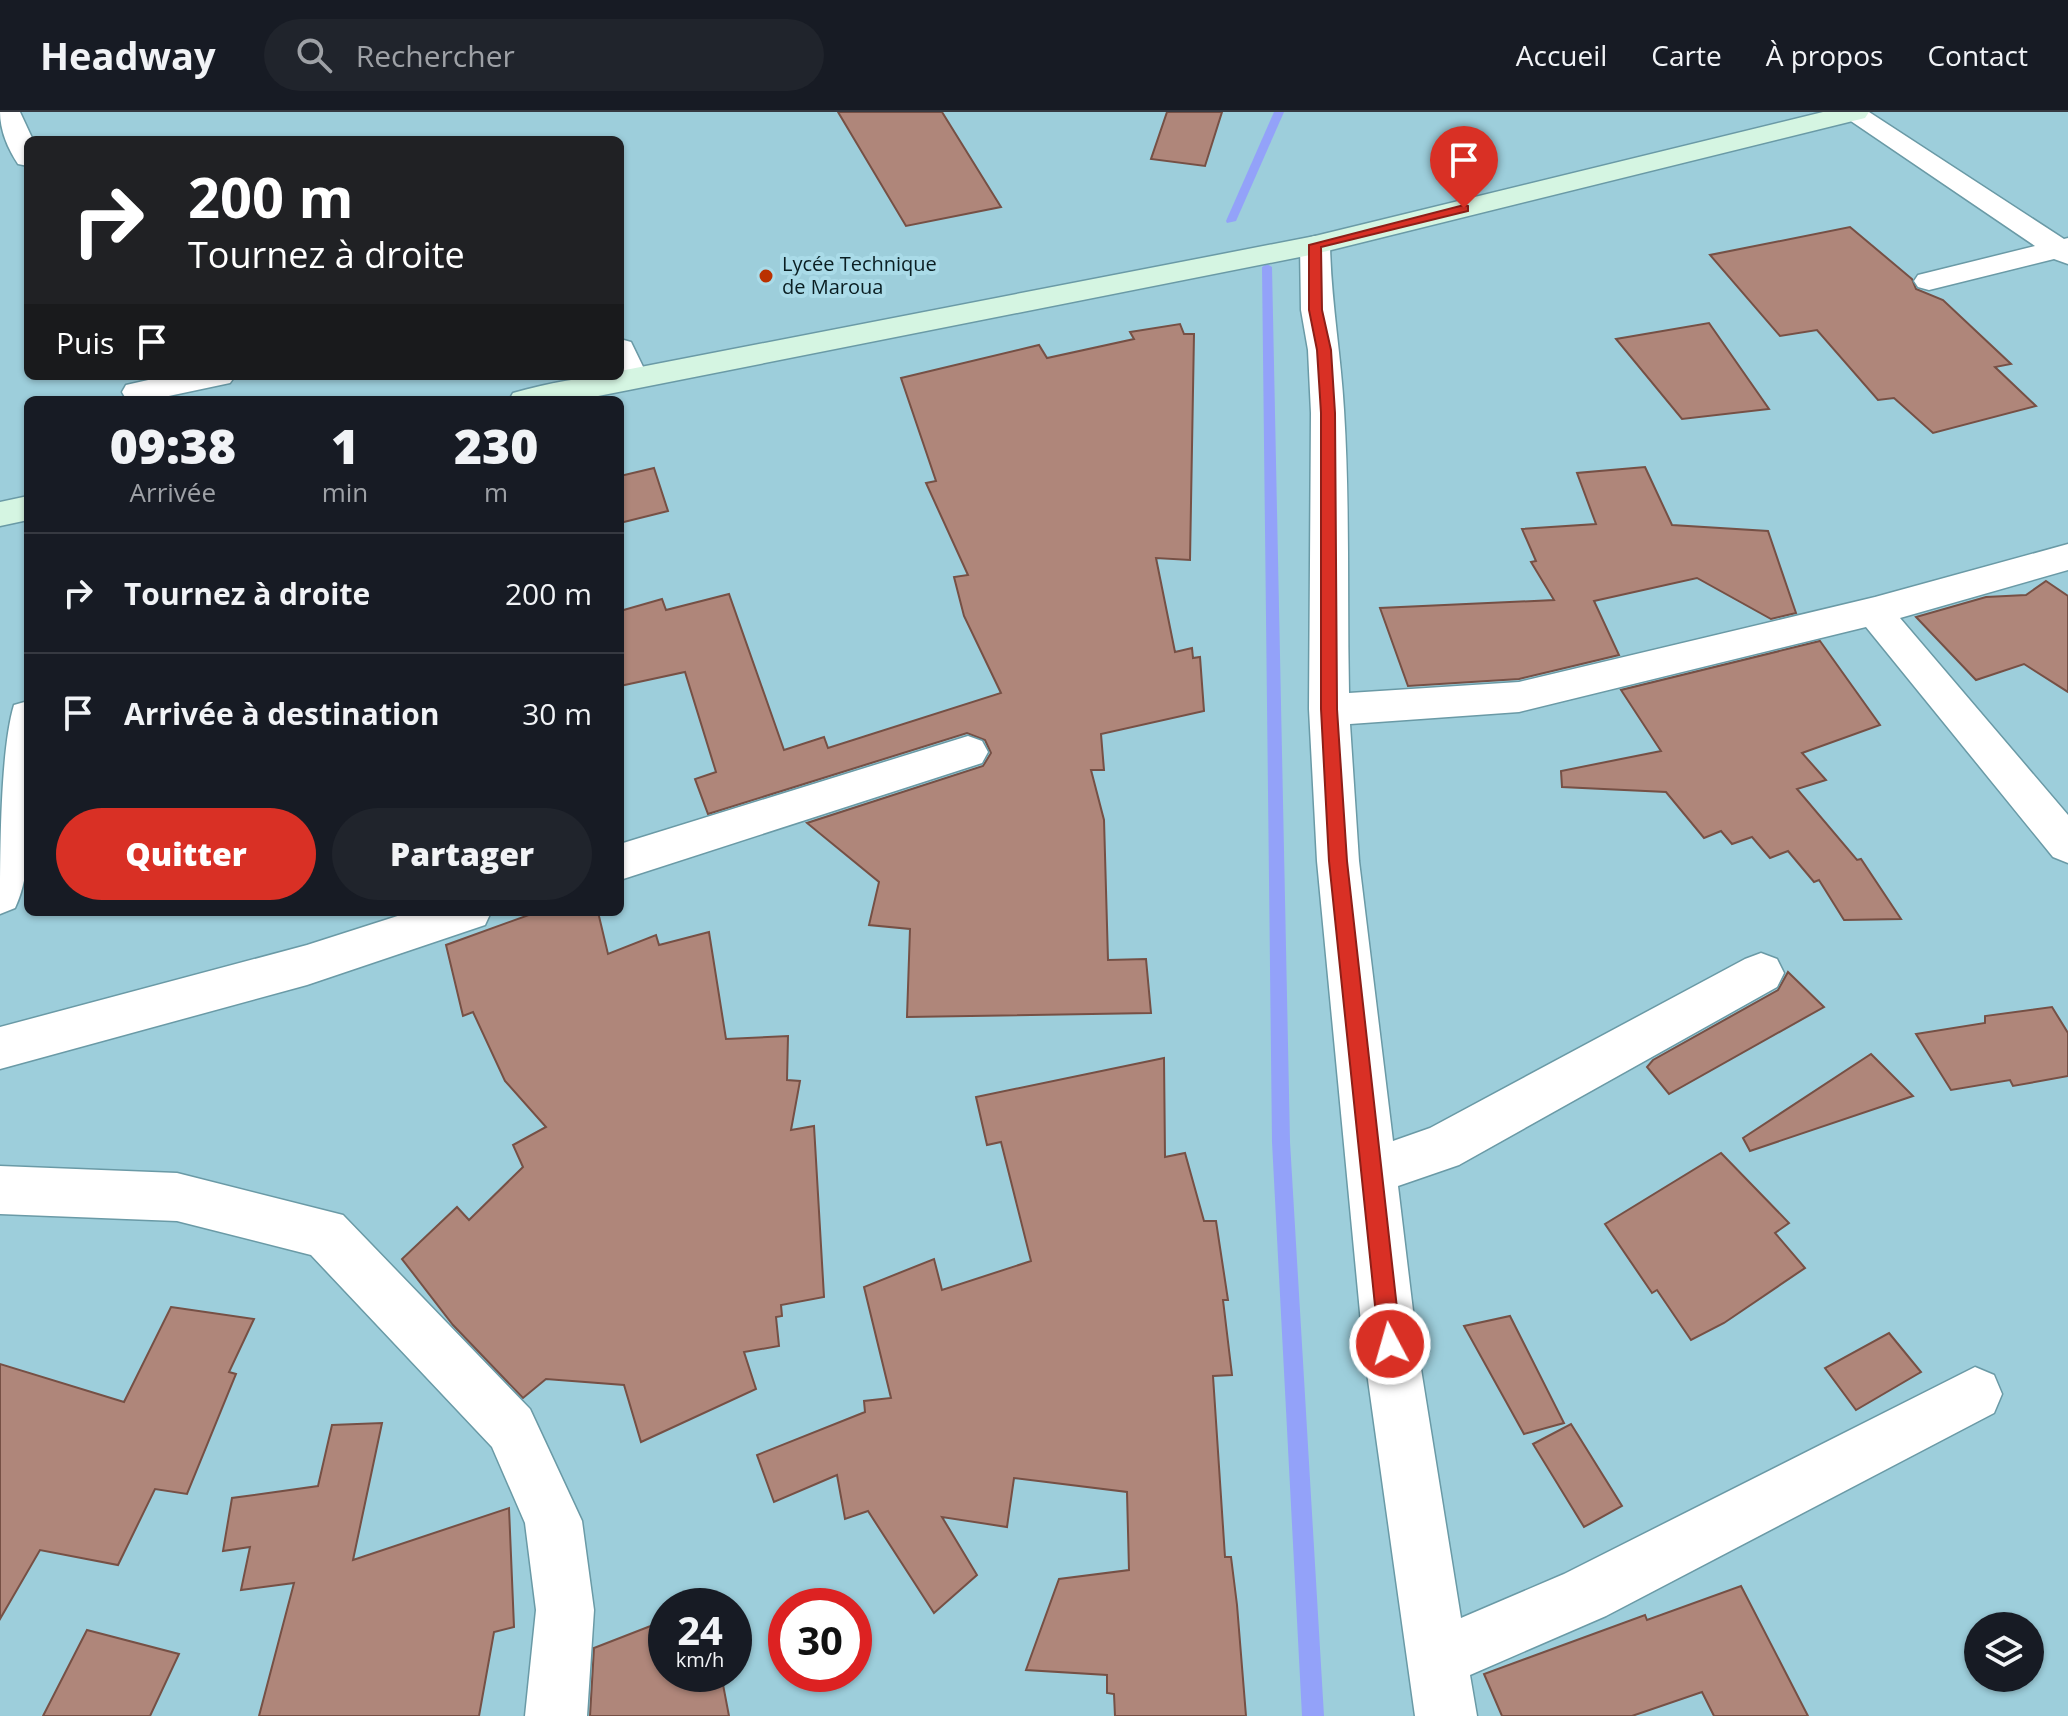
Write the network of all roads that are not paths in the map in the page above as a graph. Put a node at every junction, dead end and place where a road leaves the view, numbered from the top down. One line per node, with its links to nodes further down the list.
1 (7, 112): 3 (street)
2 (1854, 112): 4 (street); 5 (street)
3 (24, 149)
4 (1315, 245): 7 (street); 16 (street)
5 (2065, 250): 6 (street)
6 (1929, 281)
7 (626, 363)
8 (194, 380): 10 (street)
9 (580, 380): 11 (street)
10 (137, 389)
11 (536, 396)
12 (24, 509): 13 (street)
13 (0, 514)
14 (2068, 557): 15 (street)
15 (1875, 611): 16 (street); 19 (street)
16 (1329, 709): 25 (street)
17 (24, 742): 21 (street)
18 (968, 752): 20 (street)
19 (2068, 845)
20 (624, 861)
21 (0, 895)
22 (457, 916): 24 (street)
23 (1761, 973): 25 (street)
24 (0, 1048)
25 (1370, 1172): 28 (street)
26 (0, 1190): 29 (street)
27 (1975, 1394): 28 (street)
28 (1438, 1658): 30 (street)
29 (556, 1716)
30 (1446, 1716)

